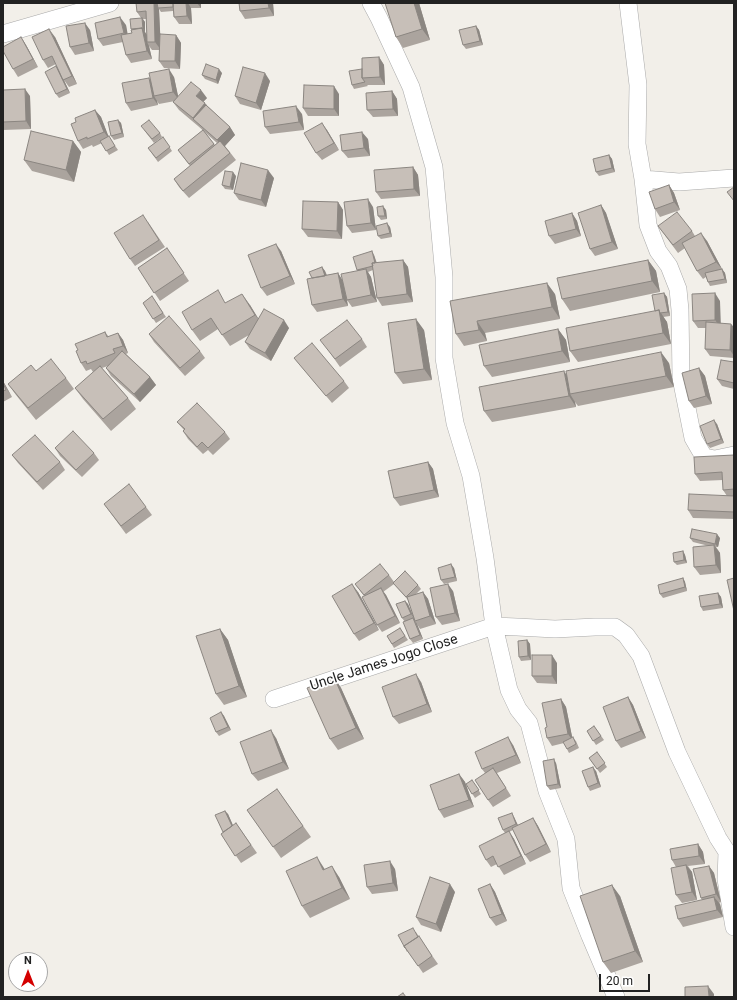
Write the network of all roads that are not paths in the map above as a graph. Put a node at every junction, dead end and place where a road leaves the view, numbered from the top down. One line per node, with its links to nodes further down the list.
1 (110, 3): 4 (street)
2 (371, 3): 8 (street)
3 (628, 3): 6 (street)
4 (3, 34)
5 (734, 178): 6 (street)
6 (643, 179): 7 (street)
7 (734, 455)
8 (494, 626): 9 (street, Uncle James Jogo Close); 10 (street); 12 (street)
9 (274, 699)
10 (730, 853): 11 (street)
11 (734, 927)
12 (616, 997)

